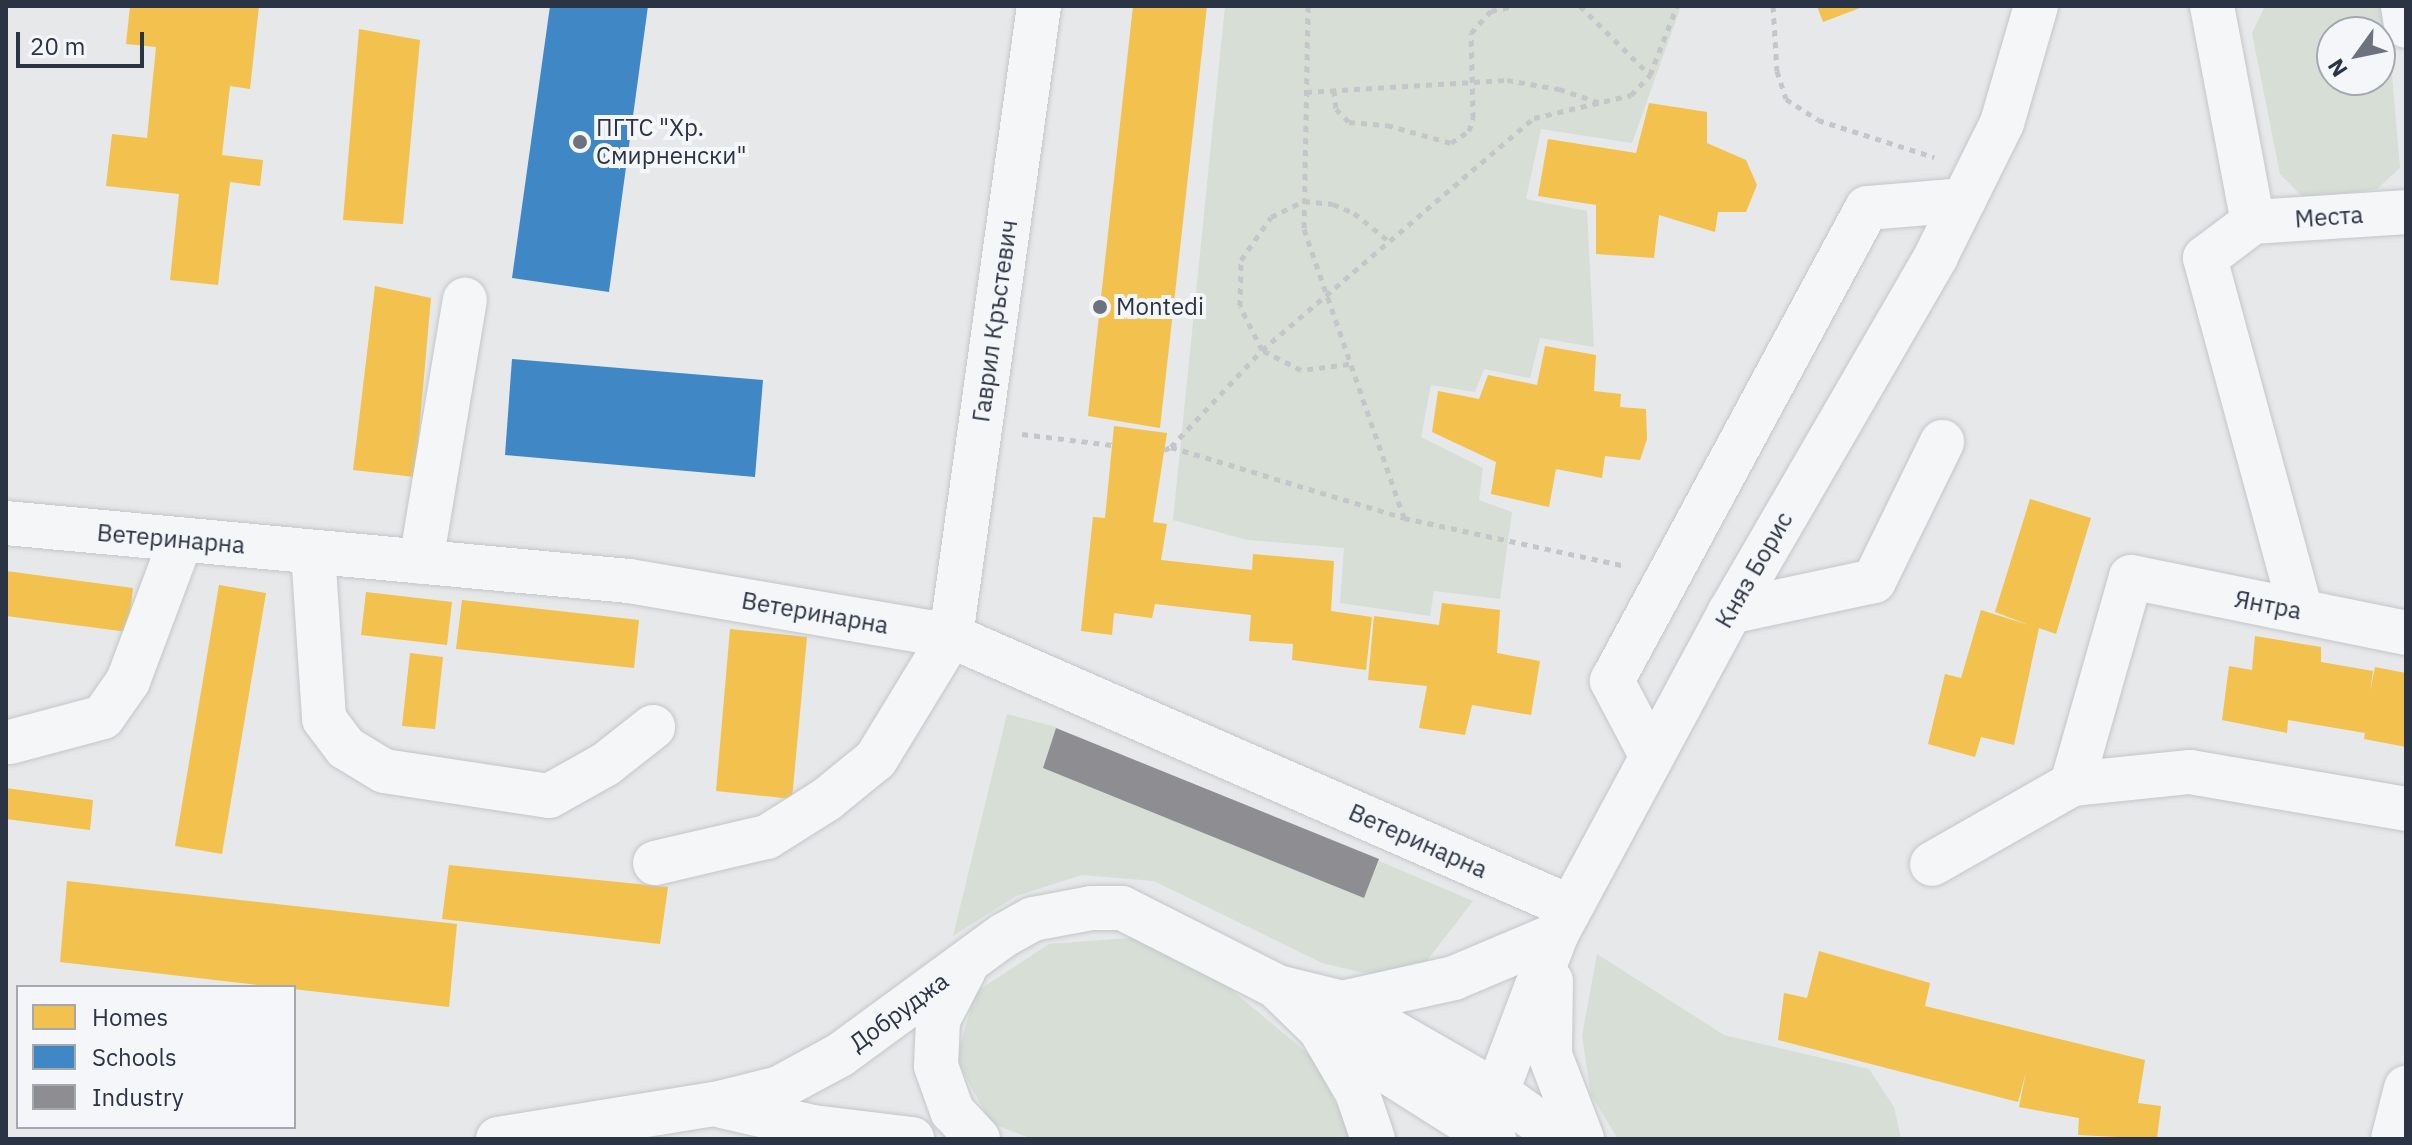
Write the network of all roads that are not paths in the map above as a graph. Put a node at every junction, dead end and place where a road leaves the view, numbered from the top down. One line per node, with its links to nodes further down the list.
1 (1039, 6): 18 (street, Гаврил Кръстевич)
2 (2036, 6): 6 (street, Княз Борис)
3 (2212, 6): 8 (street)
4 (2403, 6): 5 (street)
5 (2406, 26)
6 (1971, 185): 16 (street, Княз Борис); 21 (street)
7 (2406, 212): 8 (street, Места)
8 (2253, 222): 15 (street)
9 (465, 300): 14 (street)
10 (1942, 442): 16 (street)
11 (6, 523): 12 (street, Ветеринарна)
12 (181, 540): 13 (street, Ветеринарна); 20 (street)
13 (313, 552): 14 (street, Ветеринарна); 19 (street)
14 (421, 562): 18 (street, Ветеринарна)
15 (2301, 611): 17 (street, Янтра); 22 (street, Янтра)
16 (1730, 612): 21 (street, Княз Борис)
17 (2406, 633)
18 (951, 636): 24 (street); 26 (street, Ветеринарна)
19 (653, 727)
20 (10, 742)
21 (1651, 755): 26 (street, Княз Борис)
22 (2072, 784): 23 (street); 25 (street)
23 (2406, 809)
24 (655, 863)
25 (1932, 864)
26 (1563, 921): 28 (street); 30 (street, Княз Борис); 37 (street)
27 (970, 961): 28 (street, Добруджа); 29 (street, Добруджа); 34 (street)
28 (1331, 1016): 30 (street); 35 (street)
29 (715, 1104): 31 (street); 32 (street, Добруджа)
30 (1488, 1125): 36 (street)
31 (812, 1133): 33 (street)
32 (498, 1139)
33 (912, 1139)
34 (978, 1139)
35 (1373, 1139)
36 (1562, 1139)
37 (1582, 1139)

